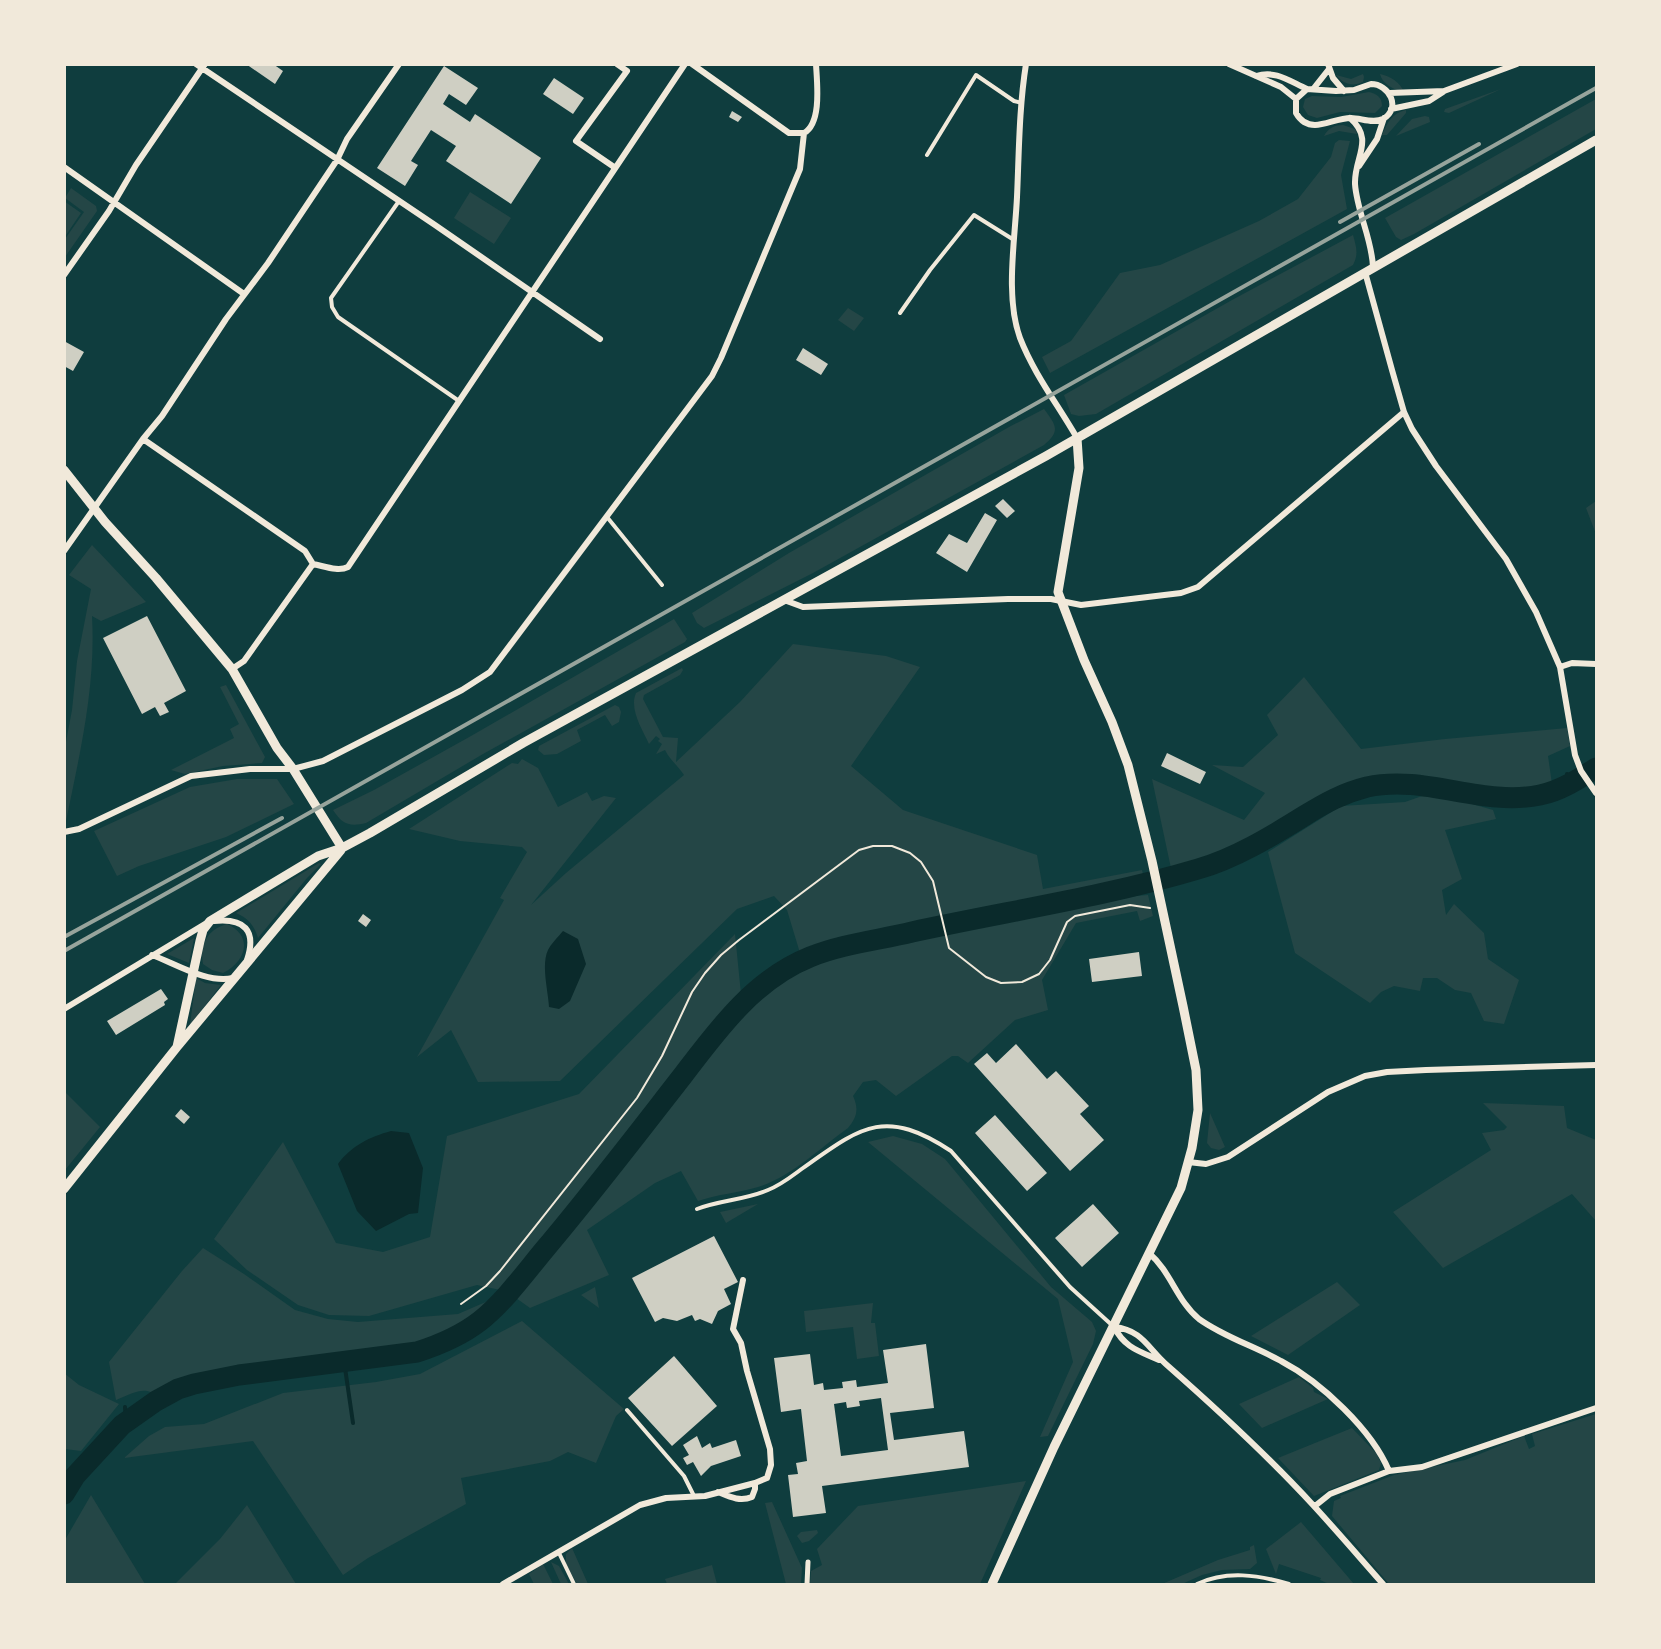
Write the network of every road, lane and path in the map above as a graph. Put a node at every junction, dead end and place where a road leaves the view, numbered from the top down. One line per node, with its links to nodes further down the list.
1 (399, 64): 24 (street)
2 (617, 64): 27 (street)
3 (685, 64): 27 (street)
4 (692, 64): 21 (street)
5 (816, 64): 21 (street)
6 (1026, 64): 17 (street)
7 (1229, 64): 11 (street)
8 (1517, 64): 14 (street)
9 (201, 66): 24 (street); 29 (street)
10 (1328, 67): 12 (street); 13 (street)
11 (1256, 76): 12 (street); 16 (street)
12 (1311, 88): 13 (street); 16 (street)
13 (1344, 91): 15 (street)
14 (1444, 91): 15 (street); 18 (street)
15 (1390, 93): 18 (street)
16 (1296, 99): 19 (street)
17 (1023, 104): 23 (lane); 30 (street)
18 (1391, 109): 20 (street)
19 (1350, 118): 20 (street); 25 (street)
20 (1384, 118): 25 (street)
21 (804, 133): 43 (street)
22 (1596, 140): 31 (street)
23 (927, 154)
24 (337, 160): 28 (street); 34 (street)
25 (1359, 166): 31 (street)
26 (64, 167): 29 (street)
27 (614, 167): 33 (street)
28 (399, 201): 33 (street); 37 (lane)
29 (114, 202): 32 (street); 34 (street)
30 (1015, 241): 35 (lane); 39 (street)
31 (1369, 270): 38 (street); 39 (street)
32 (64, 275)
33 (533, 292): 36 (street); 37 (street)
34 (244, 294): 40 (street)
35 (900, 313)
36 (600, 339)
37 (459, 402): 45 (street)
38 (1404, 412): 48 (street); 50 (street)
39 (1077, 438): 47 (street); 48 (street)
40 (142, 439): 42 (street); 45 (street)
41 (64, 470): 42 (street)
42 (94, 507): 44 (street); 51 (street)
43 (607, 516): 46 (lane); 52 (street)
44 (64, 551)
45 (313, 564): 51 (street)
46 (662, 585)
47 (783, 600): 48 (street); 55 (street)
48 (1061, 600): 56 (street)
49 (1596, 664): 50 (street)
50 (1560, 667): 53 (street)
51 (232, 669): 52 (street)
52 (293, 769): 54 (street); 55 (street)
53 (1594, 791)
54 (64, 832)
55 (342, 848): 57 (street); 59 (street)
56 (1162, 905): 65 (street); 70 (path)
57 (210, 921): 58 (street); 59 (street); 60 (street)
58 (152, 955): 60 (street); 62 (street)
59 (246, 963): 61 (street)
60 (193, 971): 61 (street); 63 (street)
61 (235, 977): 63 (street)
62 (64, 1009)
63 (177, 1047): 66 (street)
64 (1596, 1065): 65 (street)
65 (1188, 1162): 68 (street)
66 (64, 1189)
67 (697, 1209): 71 (lane)
68 (1149, 1253): 71 (street); 75 (street)
69 (743, 1280): 76 (street)
70 (461, 1304)
71 (1114, 1327): 72 (street); 72 (street); 85 (street)
72 (1162, 1362): 79 (street)
73 (1596, 1408): 75 (street)
74 (627, 1410): 78 (lane)
75 (1389, 1471): 79 (street)
76 (755, 1483): 77 (street); 77 (street)
77 (718, 1492): 78 (street)
78 (694, 1497): 80 (street)
79 (1315, 1506): 88 (street)
80 (558, 1552): 82 (street); 83 (lane)
81 (808, 1562): 84 (street)
82 (503, 1584)
83 (574, 1584)
84 (807, 1584)
85 (992, 1584)
86 (1197, 1584): 87 (lane)
87 (1289, 1584)
88 (1383, 1584)

